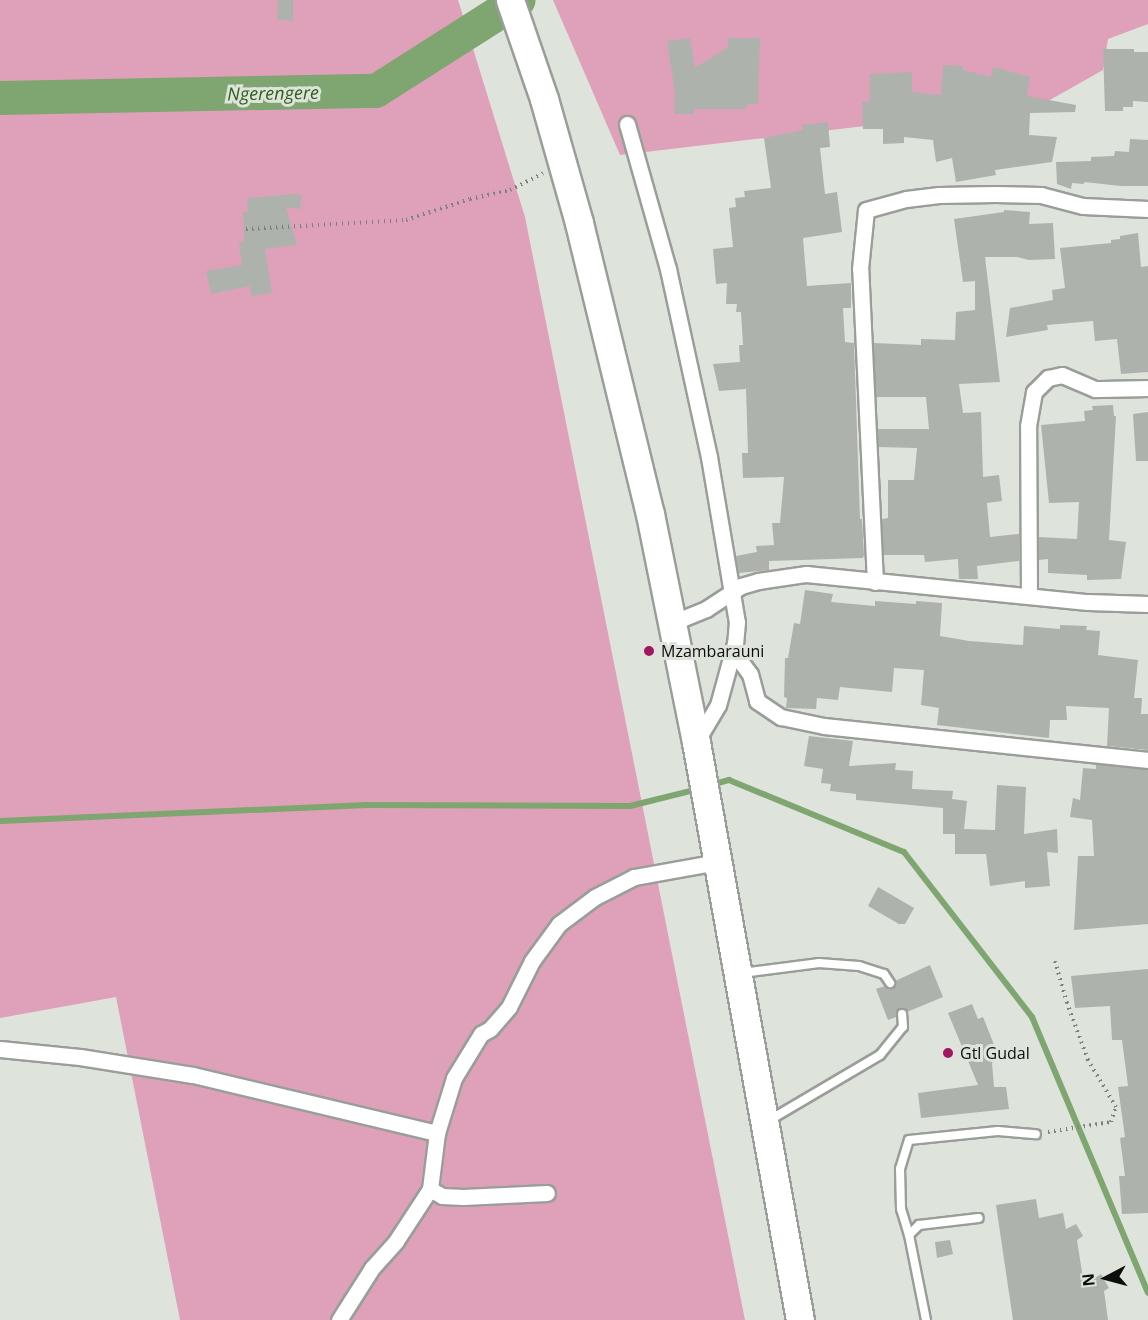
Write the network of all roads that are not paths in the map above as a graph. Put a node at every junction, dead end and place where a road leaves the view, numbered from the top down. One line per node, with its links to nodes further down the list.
1 (510, 0): 9 (highway)
2 (627, 124): 6 (street)
3 (1148, 209): 5 (street)
4 (1148, 388): 7 (street)
5 (875, 582): 6 (street); 7 (street)
6 (731, 594): 9 (street); 10 (street)
7 (1029, 594): 8 (street)
8 (1148, 604)
9 (674, 622): 11 (highway)
10 (733, 651): 11 (street); 12 (street)
11 (698, 753): 13 (highway)
12 (1148, 760)
13 (717, 862): 14 (highway); 19 (street)
14 (737, 973): 15 (lane); 18 (highway)
15 (890, 983)
16 (902, 1014): 18 (lane)
17 (0, 1049): 19 (street)
18 (765, 1124): 26 (highway)
19 (437, 1133): 21 (street)
20 (1036, 1134): 24 (lane)
21 (430, 1189): 22 (street); 25 (street)
22 (547, 1193)
23 (979, 1218): 24 (lane)
24 (909, 1235): 27 (lane)
25 (339, 1320)
26 (800, 1320)
27 (926, 1320)

